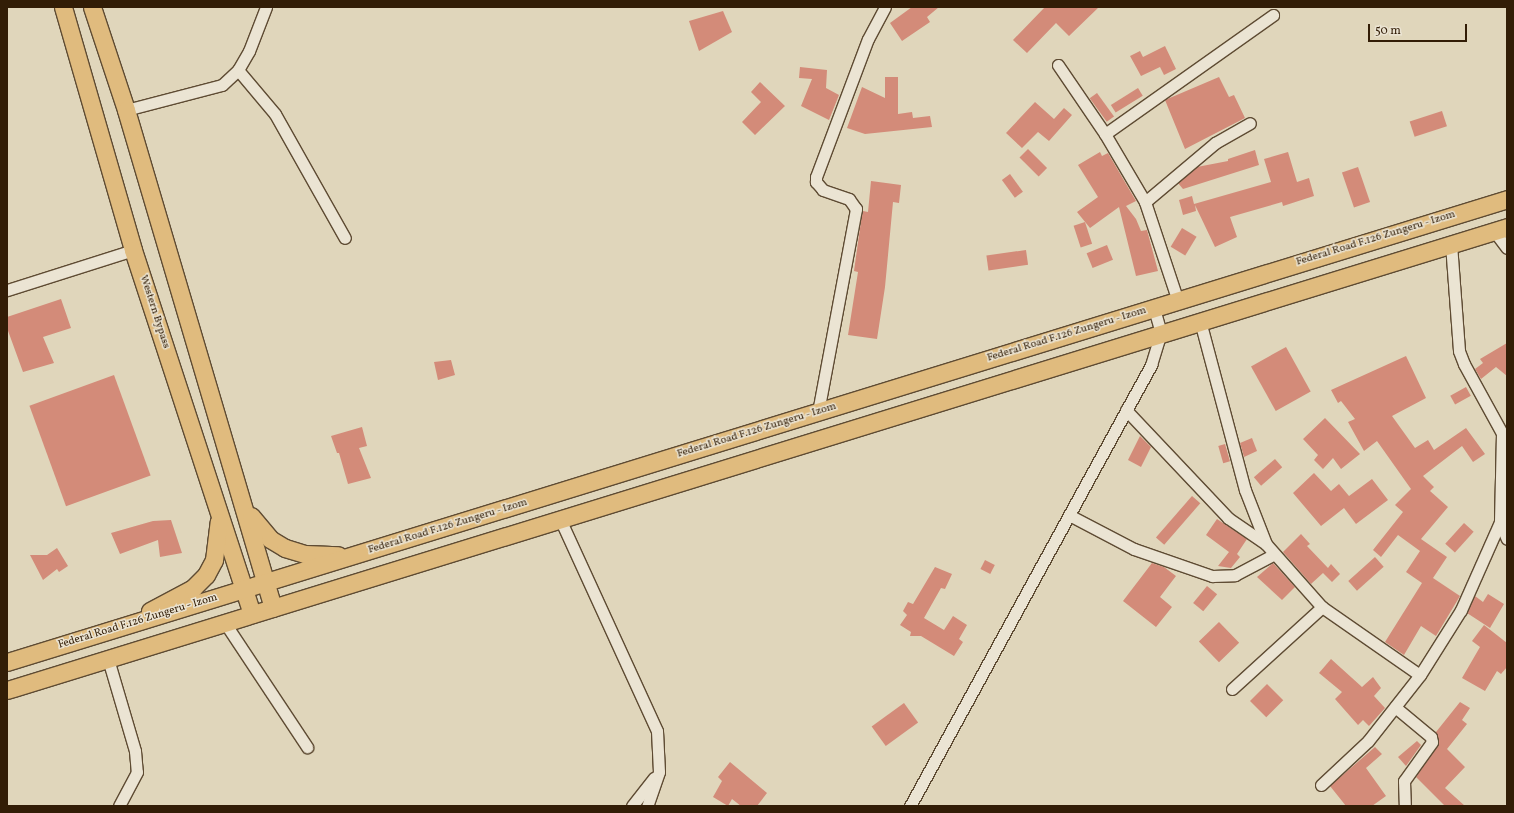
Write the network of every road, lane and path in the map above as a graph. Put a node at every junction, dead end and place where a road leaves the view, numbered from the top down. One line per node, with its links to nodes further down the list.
1 (63, 7): 17 (main road, Western Bypass)
2 (92, 7): 8 (main road)
3 (266, 7): 7 (street)
4 (885, 7): 24 (street)
5 (1273, 15): 10 (street)
6 (1058, 65): 10 (street)
7 (238, 70): 8 (street); 14 (street)
8 (126, 110): 26 (main road)
9 (1250, 123): 12 (street)
10 (1105, 134): 12 (street)
11 (1507, 199): 19 (main road, Federal Road F.126 Zungeru - Izom)
12 (1145, 202): 19 (street)
13 (1500, 229): 15 (main road); 16 (street)
14 (345, 238)
15 (1451, 244): 21 (main road); 25 (street)
16 (1507, 248)
17 (133, 250): 18 (street); 27 (main road, Western Bypass)
18 (7, 290)
19 (1178, 301): 20 (main road, Federal Road F.126 Zungeru - Izom)
20 (1154, 308): 22 (street); 24 (main road, Federal Road F.126 Zungeru - Izom)
21 (1200, 321): 22 (main road); 32 (street)
22 (1161, 333): 23 (street); 29 (main road)
23 (1126, 410): 28 (street); 32 (street)
24 (818, 412): 33 (main road, Federal Road F.126 Zungeru - Izom)
25 (1504, 434): 30 (street)
26 (242, 500): 33 (main road); 35 (main road)
27 (219, 510): 36 (main road, Western Bypass); 41 (main road)
28 (1069, 515): 34 (street); 54 (street)
29 (560, 519): 38 (main road); 49 (street)
30 (1500, 522): 31 (street); 44 (street)
31 (1507, 539)
32 (1266, 544): 34 (street)
33 (366, 552): 35 (main road, Federal Road F.126 Zungeru - Izom)
34 (1273, 555): 37 (street)
35 (266, 583): 36 (main road, Federal Road F.126 Zungeru - Izom); 38 (main road)
36 (245, 590): 39 (main road, Western Bypass); 41 (main road, Federal Road F.126 Zungeru - Izom)
37 (1322, 607): 44 (street); 45 (street)
38 (273, 608): 39 (main road)
39 (252, 614): 40 (main road)
40 (225, 623): 42 (main road); 48 (street)
41 (115, 629): 43 (main road, Federal Road F.126 Zungeru - Izom)
42 (108, 659): 46 (main road); 51 (street)
43 (7, 662)
44 (1420, 675): 47 (street)
45 (1232, 689)
46 (7, 690)
47 (1395, 707): 50 (street); 55 (street)
48 (307, 747)
49 (659, 772): 52 (street); 53 (street)
50 (1321, 785)
51 (119, 806)
52 (632, 806)
53 (647, 806)
54 (910, 806)
55 (1405, 806)

